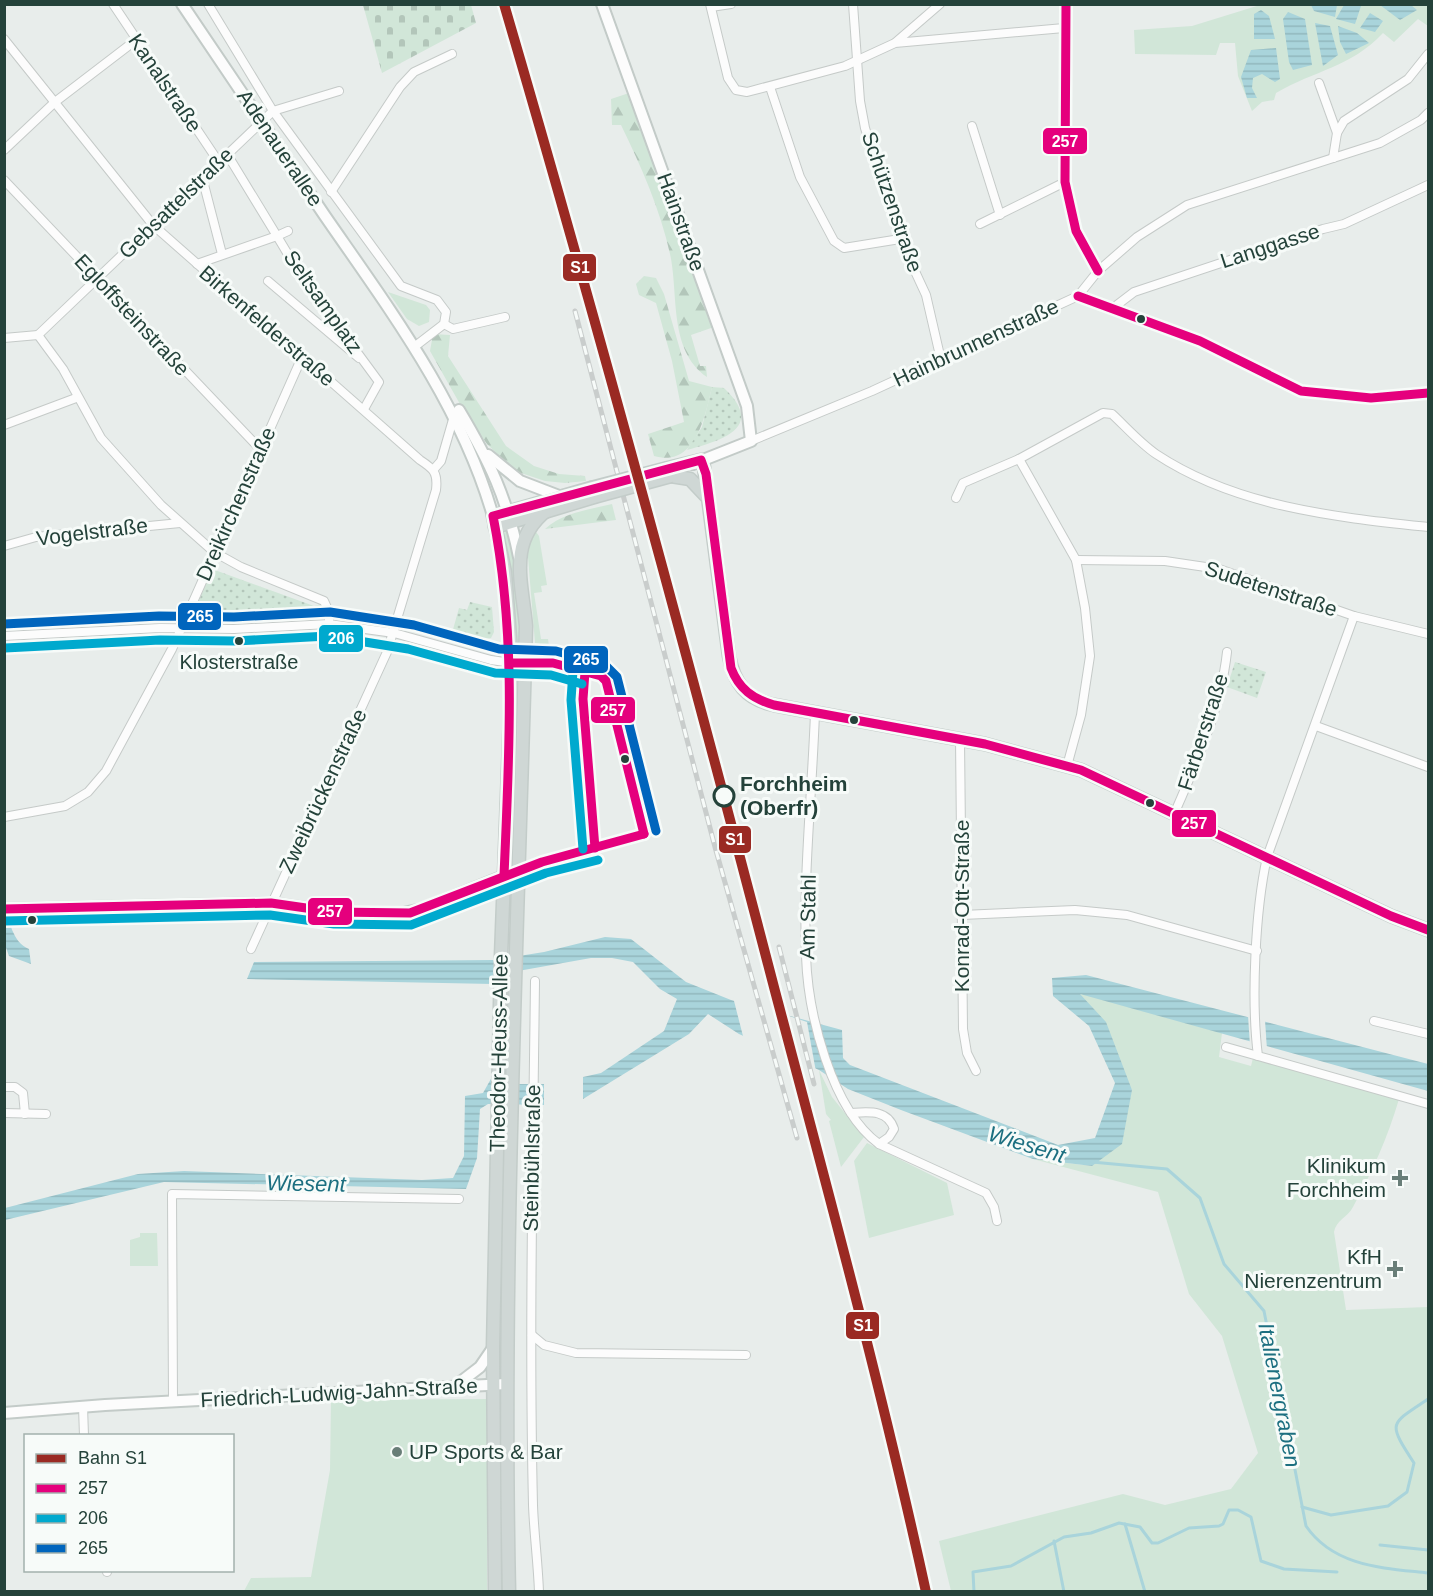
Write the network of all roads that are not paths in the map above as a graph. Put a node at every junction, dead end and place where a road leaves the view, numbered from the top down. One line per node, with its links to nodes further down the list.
1 (113, 4): 12 (street, Kanalstraße)
2 (182, 4): 23 (main road, Adenauerallee)
3 (208, 4): 21 (street)
4 (602, 4): 62 (main road, Hainstraße)
5 (731, 4): 9 (street)
6 (853, 4): 16 (street, Schützenstraße)
7 (940, 4): 13 (street)
8 (1066, 4): 10 (street)
9 (710, 6): 18 (street)
10 (1064, 28): 13 (street); 32 (street)
11 (4, 39): 20 (street, Birkenfelderstraße)
12 (136, 40): 20 (street); 29 (street, Kanalstraße)
13 (895, 43): 16 (street)
14 (452, 54): 34 (street)
15 (1428, 54): 25 (street)
16 (857, 61): 18 (street); 40 (street, Schützenstraße)
17 (1319, 83): 25 (street)
18 (770, 87): 40 (street)
19 (339, 91): 21 (street)
20 (55, 102): 26 (street); 37 (street, Birkenfelderstraße)
21 (273, 111): 23 (street, Gebsattelstraße); 34 (street)
22 (1428, 113): 28 (street, Hainbrunnenstraße)
23 (261, 121): 27 (street, Gebsattelstraße); 46 (main road, Adenauerallee)
24 (972, 126): 35 (street)
25 (1337, 133): 28 (street)
26 (4, 150)
27 (226, 154): 29 (street, Gebsattelstraße); 39 (street, Seltsamplatz)
28 (1333, 158): 43 (street, Hainbrunnenstraße)
29 (218, 161): 30 (street, Gebsattelstraße)
30 (202, 177): 37 (street, Gebsattelstraße); 41 (street)
31 (4, 180): 44 (street, Egloffsteinstraße)
32 (1065, 182): 35 (street); 43 (street)
33 (1428, 185): 48 (street, Langgasse)
34 (331, 192): 50 (street)
35 (1000, 215): 36 (street)
36 (980, 224)
37 (153, 225): 42 (street, Birkenfelderstraße); 44 (street, Gebsattelstraße)
38 (288, 231): 39 (street, Seltsamplatz)
39 (277, 236): 41 (street, Seltsamplatz); 56 (street, Seltsamplatz)
40 (900, 238): 55 (street, Schützenstraße)
41 (222, 254): 42 (street, Seltsamplatz)
42 (196, 264): 54 (street, Birkenfelderstraße)
43 (1098, 271): 47 (street, Hainbrunnenstraße)
44 (98, 278): 51 (street, Gebsattelstraße); 63 (street, Egloffsteinstraße)
45 (268, 280): 56 (street, Seltsamplatz)
46 (378, 291): 53 (main road, Adenauerallee); 60 (main road, Adenauerallee)
47 (1078, 296): 48 (street); 55 (street, Hainbrunnenstraße)
48 (1113, 308): 57 (street)
49 (506, 317): 50 (street)
50 (444, 324): 53 (street)
51 (38, 335): 52 (street); 58 (street)
52 (4, 338)
53 (418, 344): 64 (main road, Adenauerallee)
54 (302, 357): 59 (street, Birkenfelderstraße); 63 (street, Dreikirchenstraße)
55 (941, 360): 62 (street, Hainbrunnenstraße)
56 (369, 367): 59 (street, Seltsamplatz)
57 (1428, 393)
58 (76, 398): 61 (street); 76 (street)
59 (364, 409): 67 (street, Birkenfelderstraße)
60 (454, 414): 67 (street); 75 (main road, Adenauerallee)
61 (4, 425)
62 (751, 441): 66 (main road, Hainbrunnenstraße)
63 (260, 450): 79 (street, Dreikirchenstraße)
64 (483, 450): 70 (main road); 74 (main road, Adenauerallee)
65 (1019, 459): 71 (street); 77 (street); 81 (street)
66 (701, 460): 68 (main road); 72 (main road)
67 (434, 469): 85 (street)
68 (669, 472): 69 (main road, bridge); 72 (main road)
69 (592, 492): 70 (main road); 73 (main road)
70 (560, 496): 74 (main road)
71 (956, 498)
72 (709, 499): 91 (main road)
73 (547, 510): 74 (main road); 80 (main road)
74 (510, 517): 75 (main road); 80 (main road, Theodor-Heuss-Allee)
75 (494, 521): 89 (main road, Theodor-Heuss-Allee)
76 (180, 523): 78 (street, Vogelstraße); 79 (street)
77 (1428, 527)
78 (4, 546)
79 (214, 552): 83 (street); 84 (street, Dreikirchenstraße)
80 (519, 557): 89 (main road, Theodor-Heuss-Allee)
81 (1076, 560): 82 (street, Sudetenstraße); 94 (street)
82 (1354, 616): 86 (street, Sudetenstraße); 92 (street)
83 (329, 624): 84 (street); 85 (street)
84 (182, 627): 87 (street); 97 (street, Dreikirchenstraße)
85 (394, 633): 89 (street); 102 (street, Zweibrückenstraße)
86 (1428, 634)
87 (4, 636)
88 (1227, 652): 96 (street, Färberstraße)
89 (519, 662): 90 (street); 100 (main road, Theodor-Heuss-Allee); 101 (main road, Theodor-Heuss-Allee)
90 (585, 672): 98 (street); 98 (street)
91 (815, 713): 93 (main road); 118 (street, Am Stahl)
92 (1316, 726): 95 (street); 99 (street)
93 (960, 739): 94 (main road); 104 (street, Konrad-Ott-Straße)
94 (1067, 765): 96 (main road)
95 (1428, 767)
96 (1175, 812): 99 (main road)
97 (4, 817)
98 (595, 848): 100 (street)
99 (1267, 857): 105 (main road); 107 (street)
100 (518, 872): 101 (main road); 109 (main road, Theodor-Heuss-Allee)
101 (504, 876): 102 (main road); 109 (main road, Theodor-Heuss-Allee)
102 (271, 903): 103 (main road); 106 (street, Zweibrückenstraße)
103 (6, 909)
104 (962, 915): 107 (street); 114 (street, Konrad-Ott-Straße)
105 (1428, 930)
106 (251, 949)
107 (1257, 951): 113 (street)
108 (535, 981): 125 (street, Steinbühlstraße)
109 (507, 998): 121 (main road, Theodor-Heuss-Allee)
110 (1374, 1021): 111 (street)
111 (1428, 1034)
112 (1226, 1047): 113 (street)
113 (1258, 1052): 116 (street)
114 (976, 1071)
115 (4, 1087): 119 (street)
116 (1428, 1104)
117 (4, 1113): 119 (street)
118 (851, 1113): 122 (street, Am Stahl); 122 (street)
119 (25, 1114): 120 (street)
120 (46, 1114)
121 (504, 1125): 126 (main road, Theodor-Heuss-Allee); 128 (main road, Theodor-Heuss-Allee)
122 (879, 1144): 124 (street, Am Stahl)
123 (459, 1199): 130 (street, Friedrich-Ludwig-Jahn-Straße)
124 (997, 1221)
125 (532, 1335): 127 (street); 136 (street, Steinbühlstraße)
126 (493, 1348): 128 (main road, Theodor-Heuss-Allee); 129 (main road)
127 (746, 1355)
128 (499, 1385): 129 (main road, Friedrich-Ludwig-Jahn-Straße); 134 (main road, Theodor-Heuss-Allee); 135 (main road, Theodor-Heuss-Allee)
129 (453, 1388): 130 (main road, Friedrich-Ludwig-Jahn-Straße)
130 (173, 1401): 131 (main road, Friedrich-Ludwig-Jahn-Straße)
131 (83, 1406): 132 (main road, Friedrich-Ludwig-Jahn-Straße); 133 (street)
132 (4, 1413)
133 (84, 1434)
134 (495, 1592)
135 (509, 1592)
136 (539, 1592)

